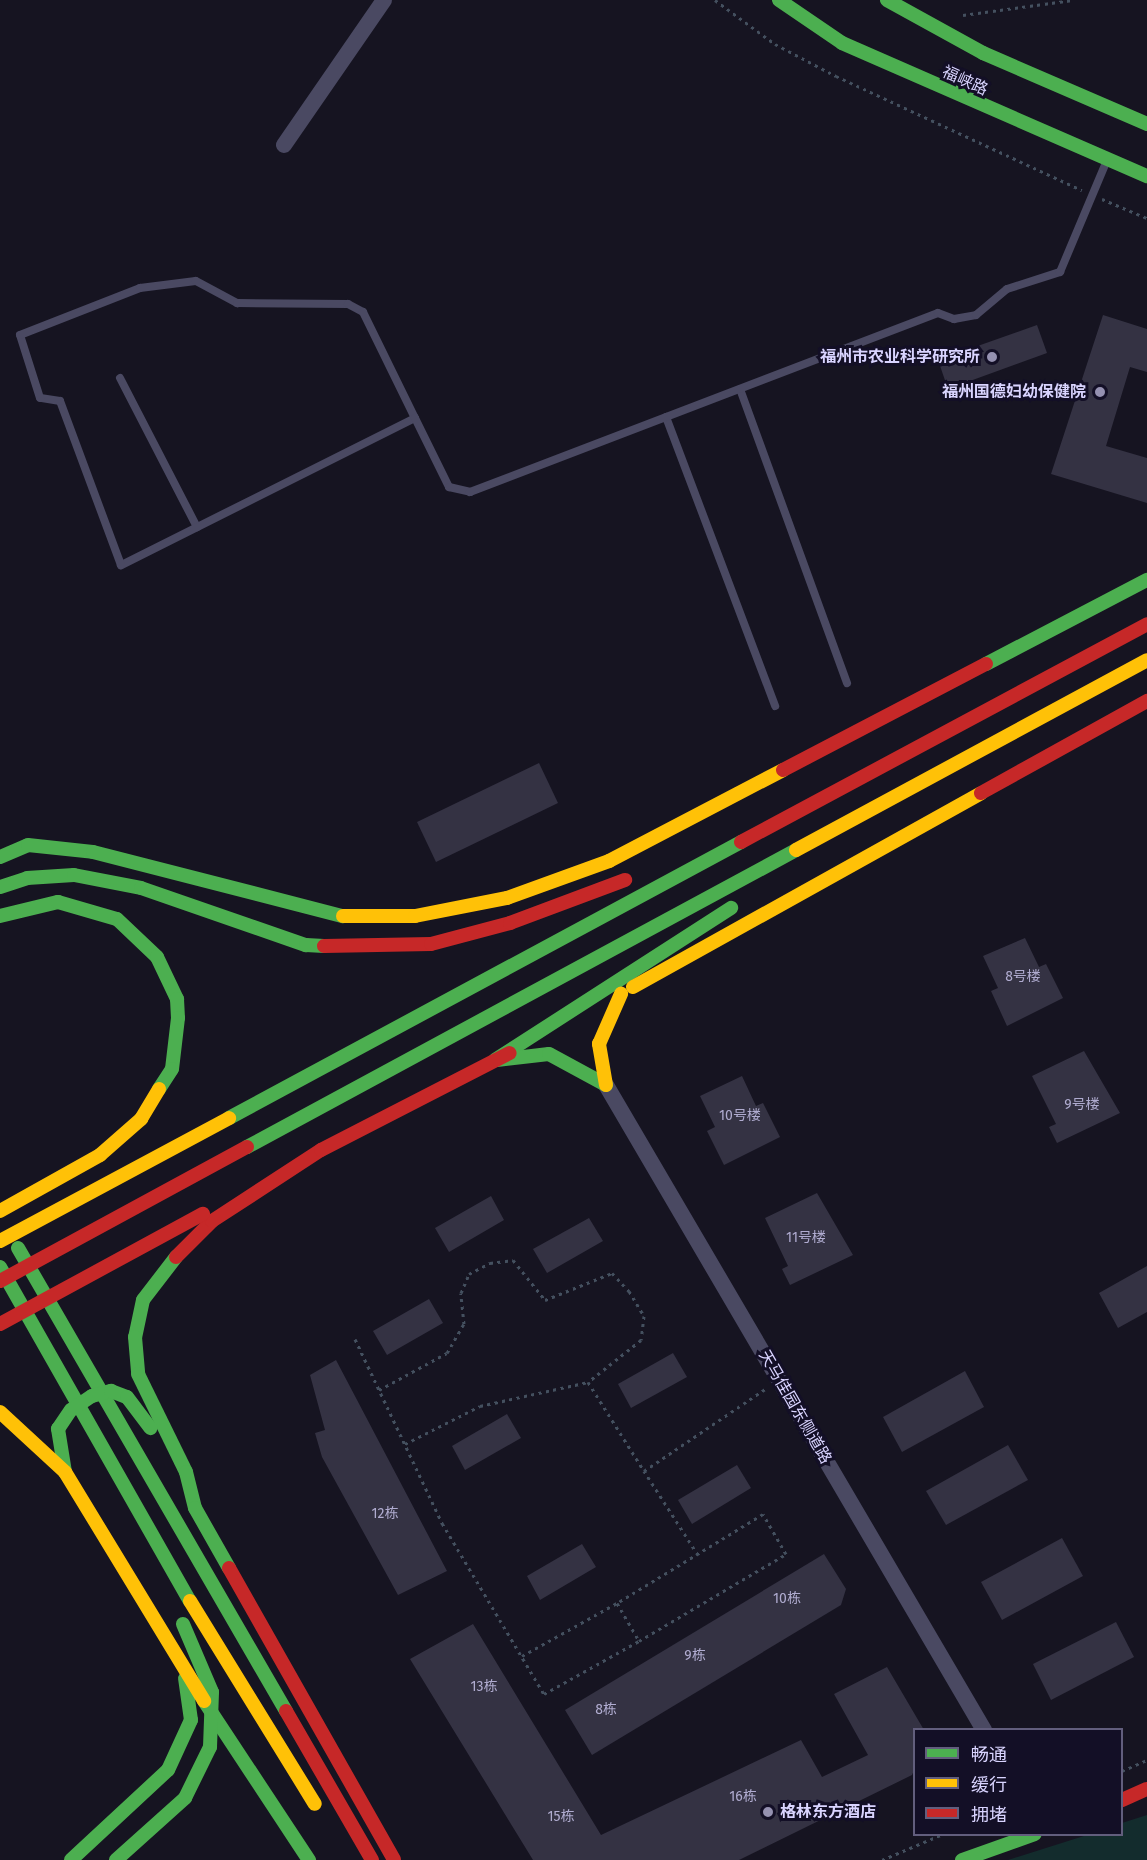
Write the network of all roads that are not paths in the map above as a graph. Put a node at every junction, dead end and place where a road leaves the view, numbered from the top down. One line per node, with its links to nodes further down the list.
1 (384, 0): 5 (street)
2 (779, 0): 6 (main road, 福峡路)
3 (887, 0): 4 (main road, 福峡路)
4 (1147, 124)
5 (284, 145)
6 (1107, 159): 7 (main road, 福峡路); 9 (lane)
7 (1147, 176)
8 (120, 378): 12 (lane)
9 (740, 389): 10 (lane); 16 (lane)
10 (666, 417): 11 (lane); 18 (lane)
11 (415, 418): 12 (lane); 12 (lane)
12 (197, 527)
13 (1147, 580): 21 (main road)
14 (1147, 624): 19 (main road)
15 (1147, 661): 22 (main road); 37 (main road)
16 (847, 683)
17 (1147, 701): 29 (main road)
18 (775, 706)
19 (788, 812): 20 (main road); 35 (main road)
20 (735, 827)
21 (639, 846): 23 (main road); 28 (main road)
22 (829, 851)
23 (0, 857)
24 (642, 872): 28 (main road)
25 (0, 887): 28 (main road)
26 (747, 898): 30 (main road)
27 (0, 916): 33 (main road)
28 (501, 925)
29 (621, 994): 30 (main road); 31 (main road)
30 (495, 1060): 31 (main road); 32 (main road)
31 (606, 1085): 45 (street, 天马佳园东侧道路)
32 (321, 1150): 38 (main road); 42 (main road)
33 (0, 1211)
34 (0, 1216): 57 (main road)
35 (0, 1241)
36 (0, 1267): 51 (main road)
37 (0, 1281): 40 (main road)
38 (0, 1324)
39 (0, 1412): 41 (main road)
40 (74, 1433)
41 (65, 1472): 42 (main road); 44 (main road)
42 (195, 1508): 58 (main road)
43 (174, 1609): 54 (main road)
44 (182, 1667): 46 (main road); 56 (main road)
45 (983, 1728)
46 (174, 1760): 47 (lane); 53 (main road)
47 (171, 1781)
48 (1147, 1790): 50 (main road)
49 (169, 1792): 55 (lane)
50 (1123, 1800)
51 (324, 1820)
52 (1029, 1836): 59 (main road)
53 (71, 1860)
54 (116, 1860)
55 (134, 1860)
56 (309, 1860)
57 (372, 1860)
58 (394, 1860)
59 (962, 1860)

